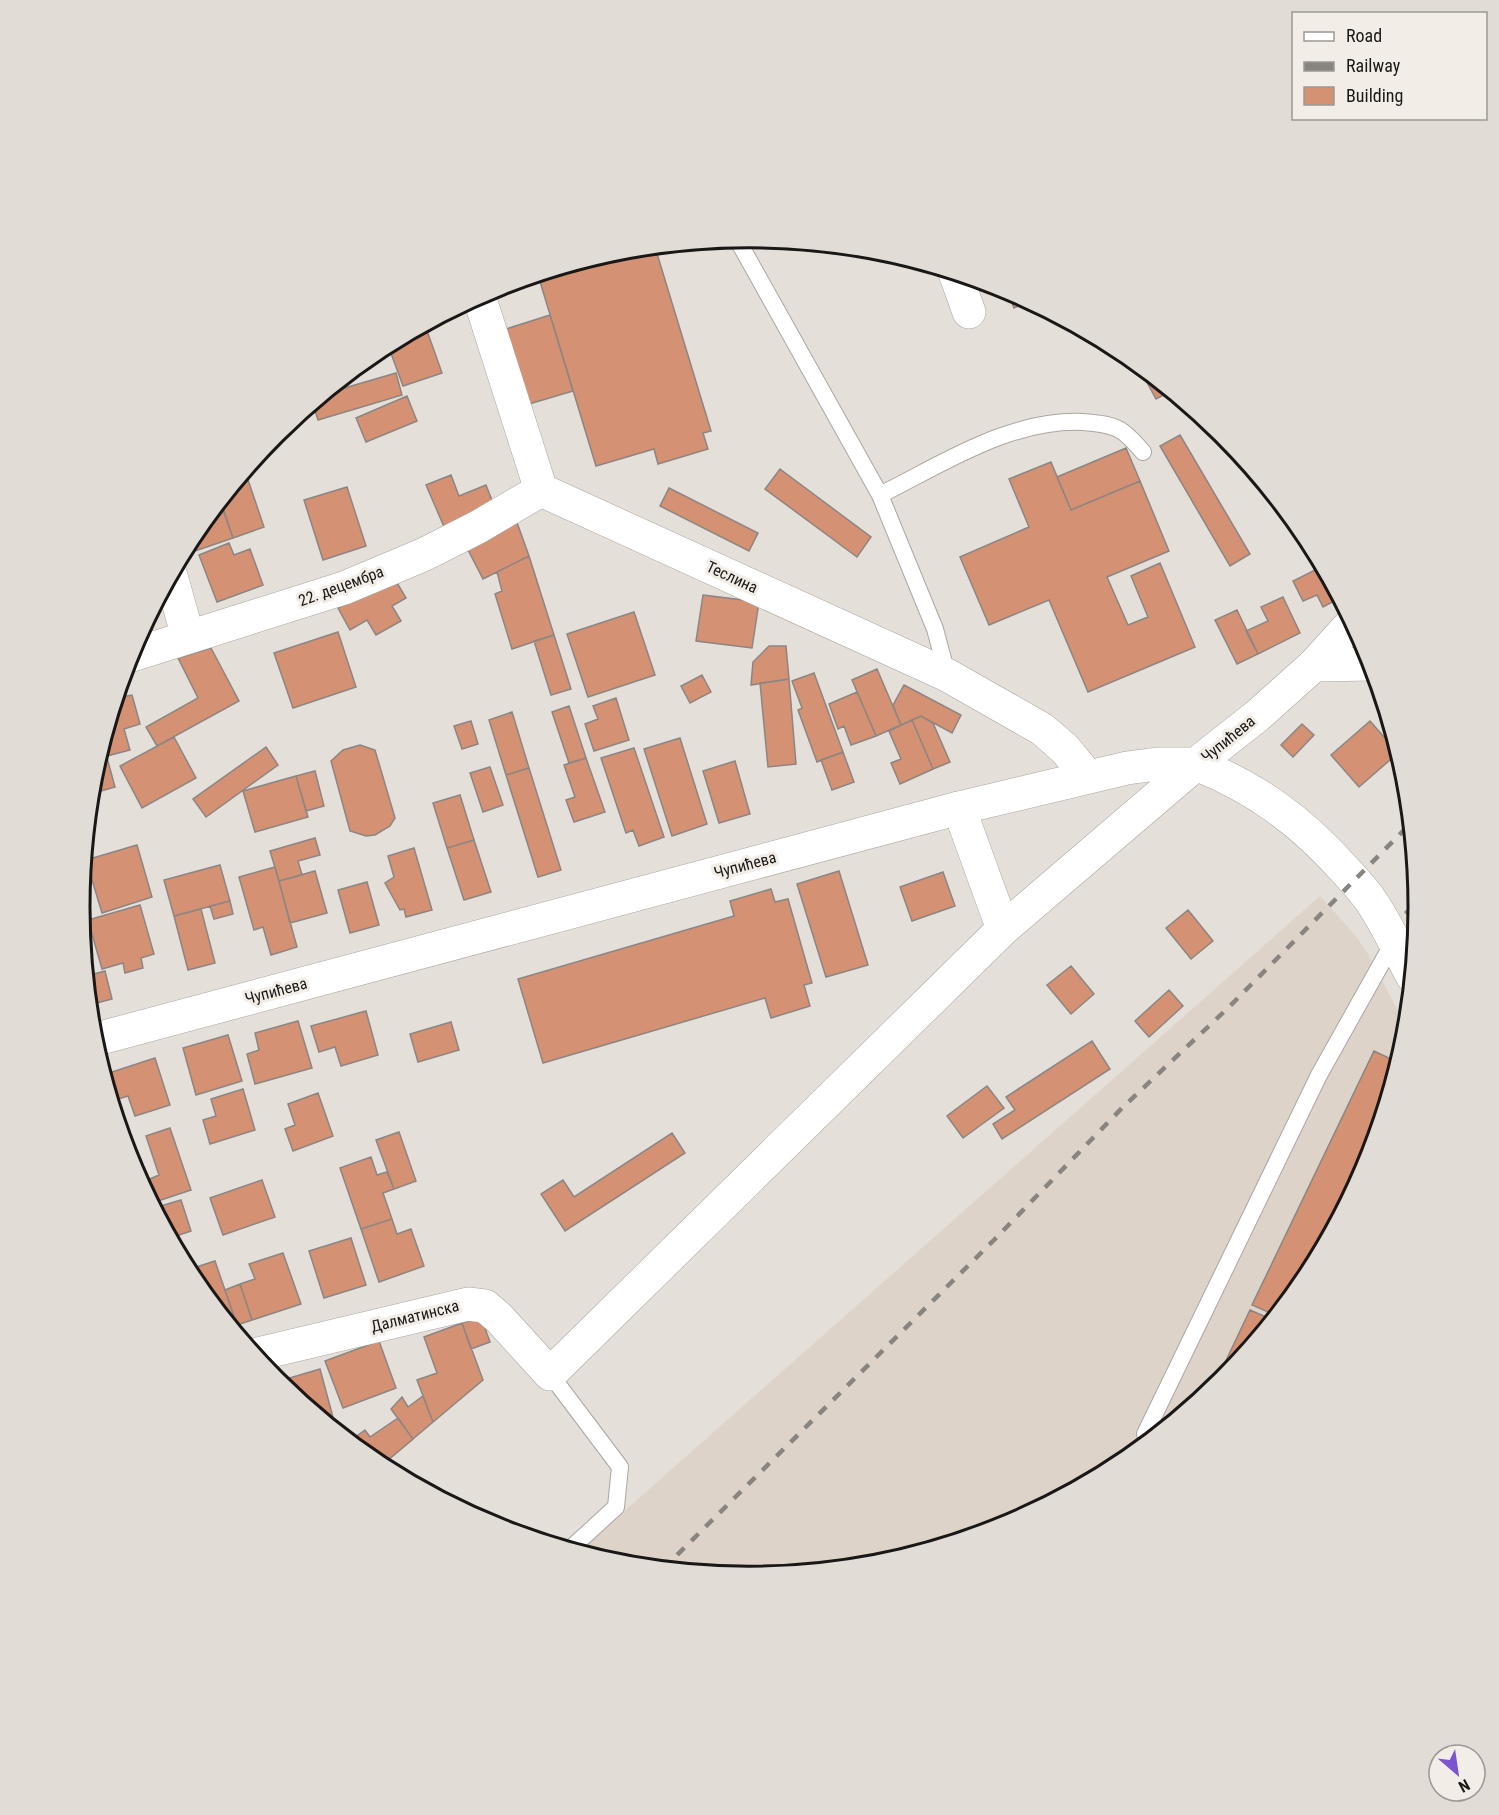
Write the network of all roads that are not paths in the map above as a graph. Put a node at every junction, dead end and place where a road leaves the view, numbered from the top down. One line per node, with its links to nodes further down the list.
1 (742, 248): 7 (lane)
2 (958, 282): 4 (street)
3 (482, 305): 6 (street)
4 (969, 312)
5 (1143, 452): 7 (lane)
6 (541, 490): 10 (street, 22. децембра); 14 (street, Теслина)
7 (880, 495): 14 (lane)
8 (174, 586): 10 (street)
9 (1347, 629): 13 (street, Чупићева)
10 (189, 637): 11 (street, 22. децембра)
11 (141, 652)
12 (1362, 664): 13 (street)
13 (1314, 665): 15 (street, Чупићева)
14 (947, 675): 16 (street, Теслина)
15 (1196, 764): 16 (street, Чупићева); 18 (street); 19 (street)
16 (1088, 777): 17 (street, Чупићева)
17 (959, 808): 18 (street); 21 (street, Чупићева)
18 (1003, 929): 23 (street)
19 (1394, 941): 20 (street); 24 (lane)
20 (1406, 965)
21 (103, 1037)
22 (264, 1353): 23 (street, Далматинска)
23 (550, 1374): 25 (lane)
24 (1145, 1434)
25 (576, 1544)

